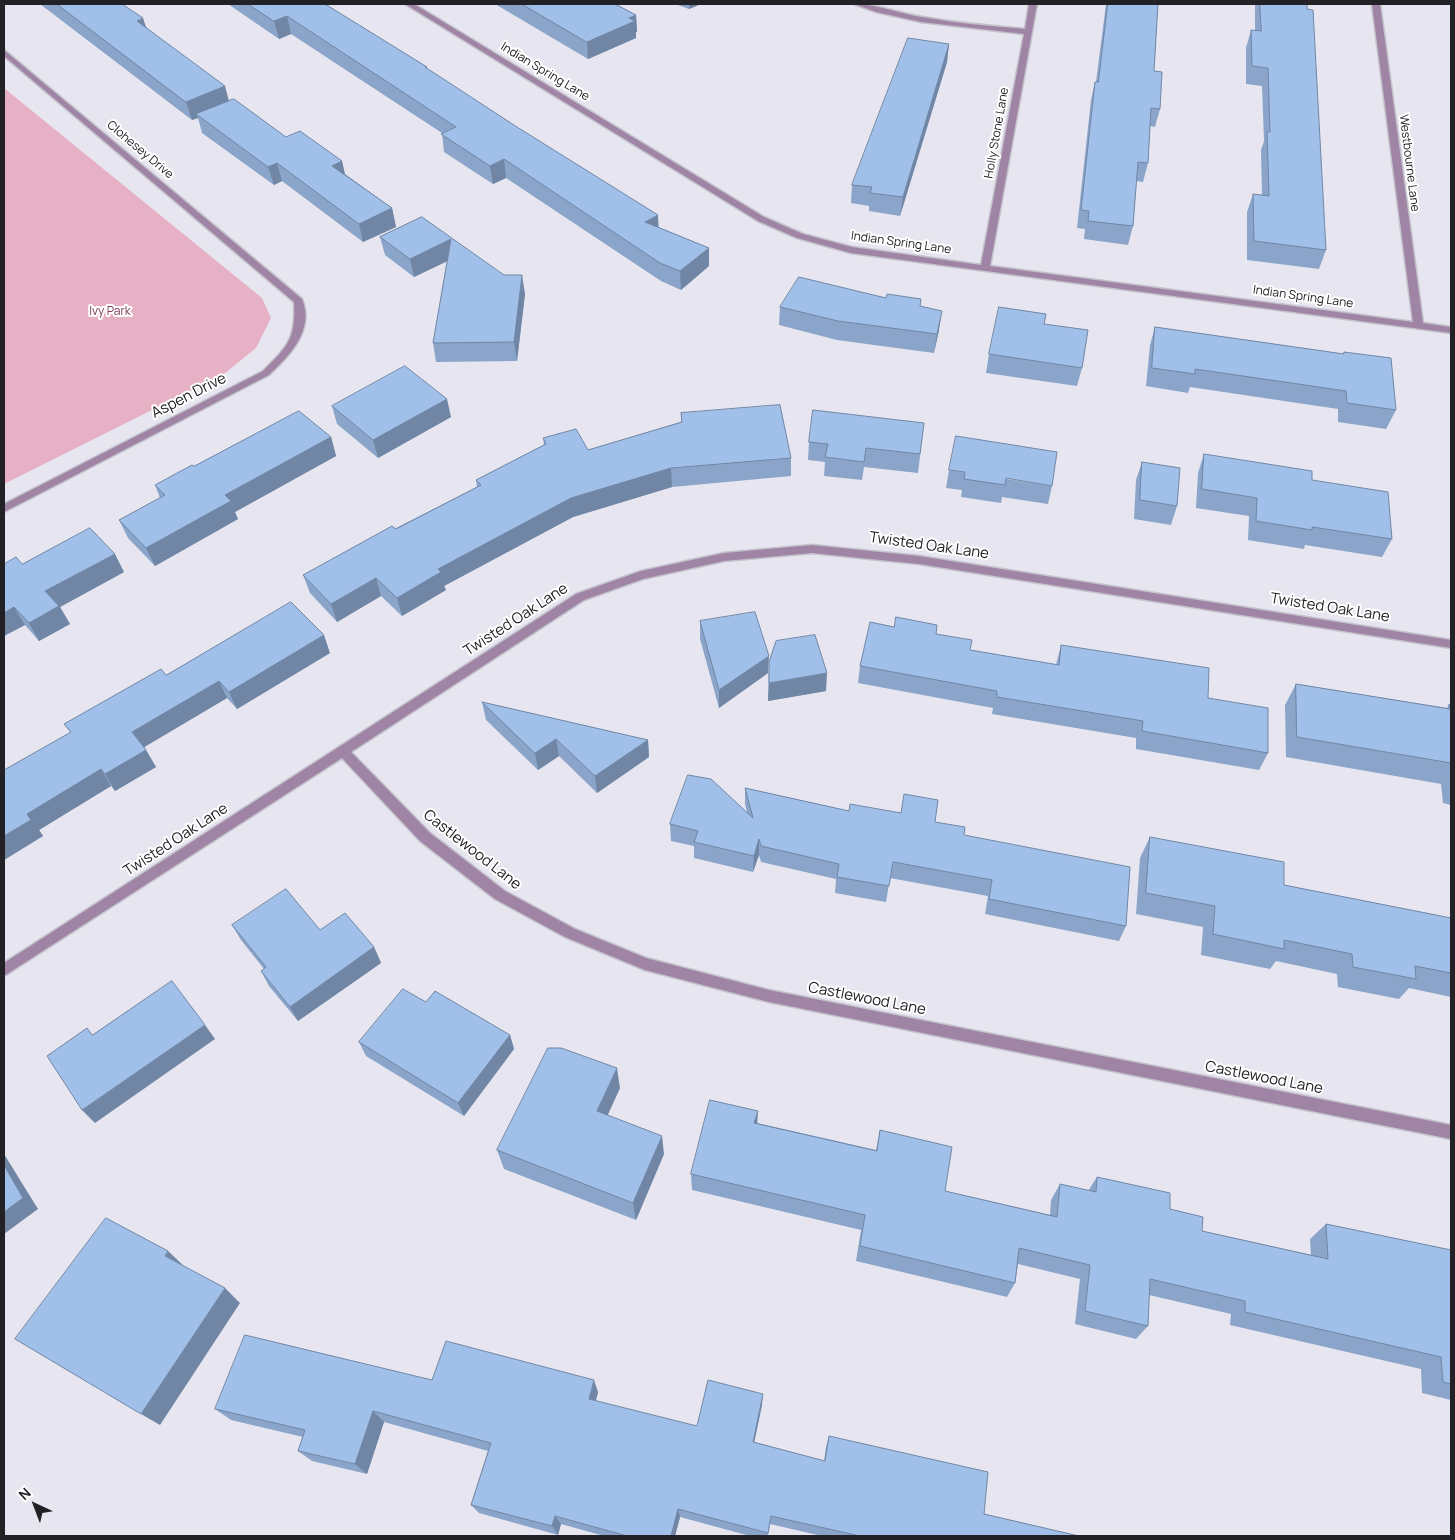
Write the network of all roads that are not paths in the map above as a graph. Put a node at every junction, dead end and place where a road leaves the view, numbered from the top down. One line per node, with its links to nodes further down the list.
1 (409, 4): 8 (street, Indian Spring Lane)
2 (858, 4): 5 (street)
3 (1033, 4): 5 (street, Holly Stone Lane)
4 (1376, 4): 9 (street, Westbourne Lane)
5 (1028, 32): 8 (street, Holly Stone Lane)
6 (4, 52): 7 (street, Clohesey Drive)
7 (260, 267): 11 (street, Aspen Drive)
8 (985, 267): 9 (street, Indian Spring Lane)
9 (1418, 325): 10 (street, Indian Spring Lane)
10 (1451, 330)
11 (4, 508)
12 (1451, 644): 13 (street, Twisted Oak Lane)
13 (342, 751): 14 (street, Twisted Oak Lane); 15 (street, Castlewood Lane)
14 (4, 970)
15 (1451, 1132)

